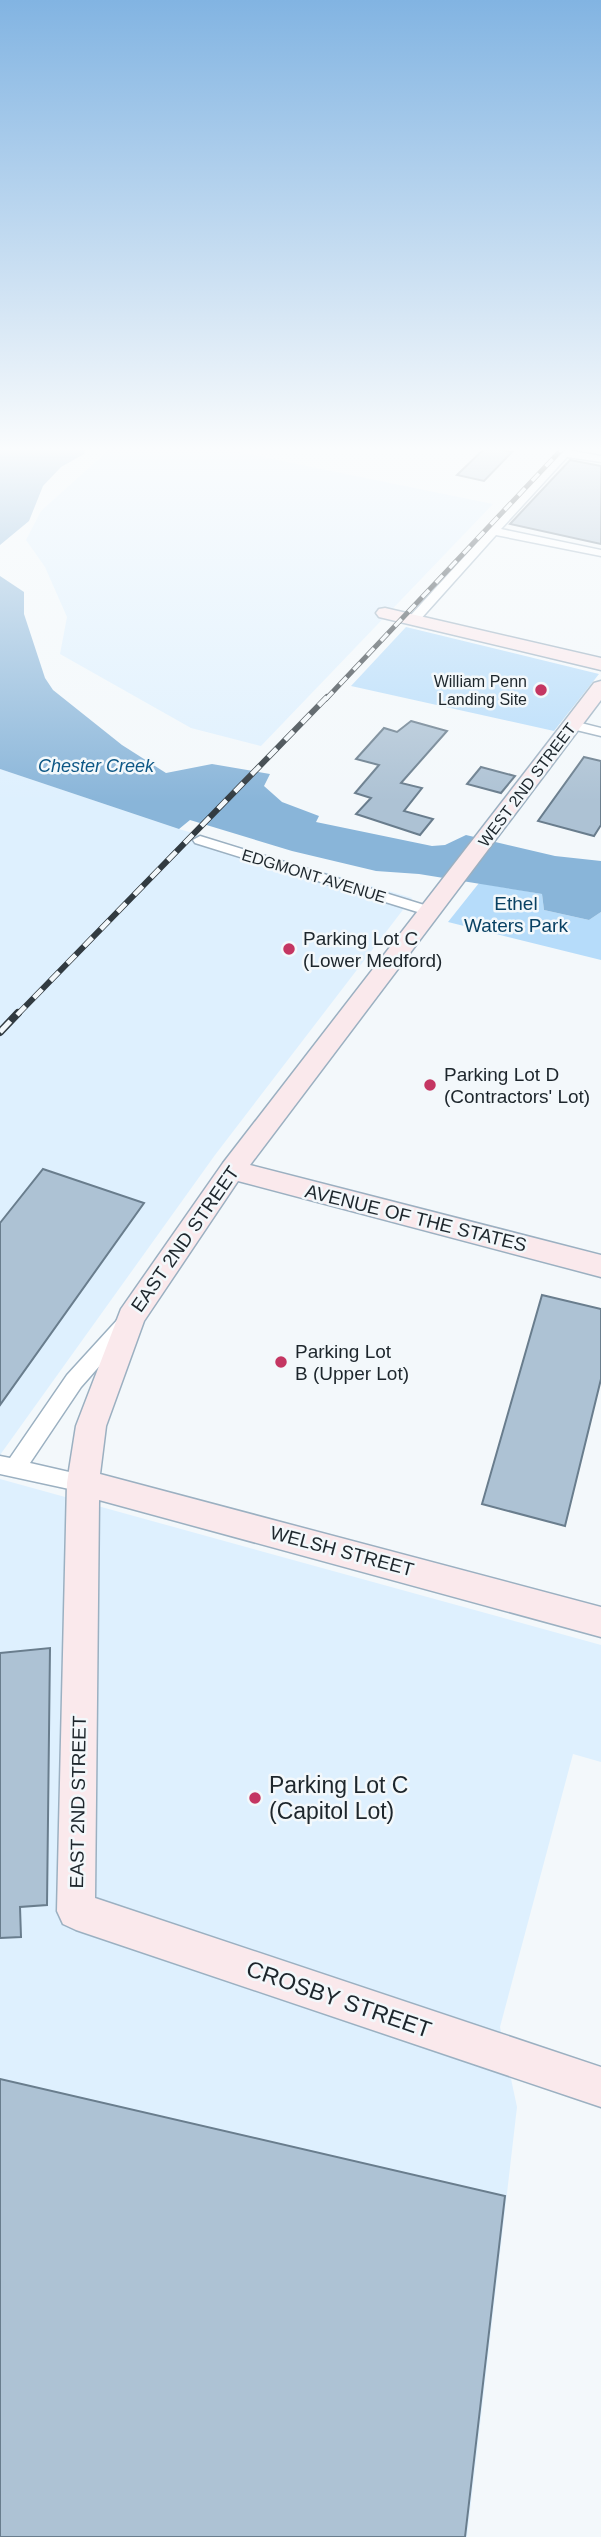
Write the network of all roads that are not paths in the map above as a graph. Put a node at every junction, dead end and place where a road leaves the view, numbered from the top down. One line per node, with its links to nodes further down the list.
1 (462, 565): 3 (street)
2 (385, 613): 3 (street)
3 (414, 619): 4 (street)
4 (601, 663)
5 (601, 687): 6 (street, WEST 2ND STREET)
6 (573, 725): 7 (street); 9 (street, WEST 2ND STREET)
7 (601, 732)
8 (200, 840): 10 (street, EDGMONT AVENUE)
9 (452, 883): 10 (street, EAST 2ND STREET)
10 (429, 911): 11 (street, EAST 2ND STREET)
11 (232, 1170): 12 (street, AVENUE OF THE STATES); 13 (street, EAST 2ND STREET)
12 (601, 1266)
13 (131, 1317): 14 (street); 15 (street, EAST 2ND STREET)
14 (7, 1467): 15 (street)
15 (83, 1483): 16 (street, WELSH STREET); 17 (street, EAST 2ND STREET)
16 (601, 1622)
17 (76, 1911): 18 (street, CROSBY STREET)
18 (601, 2087)

